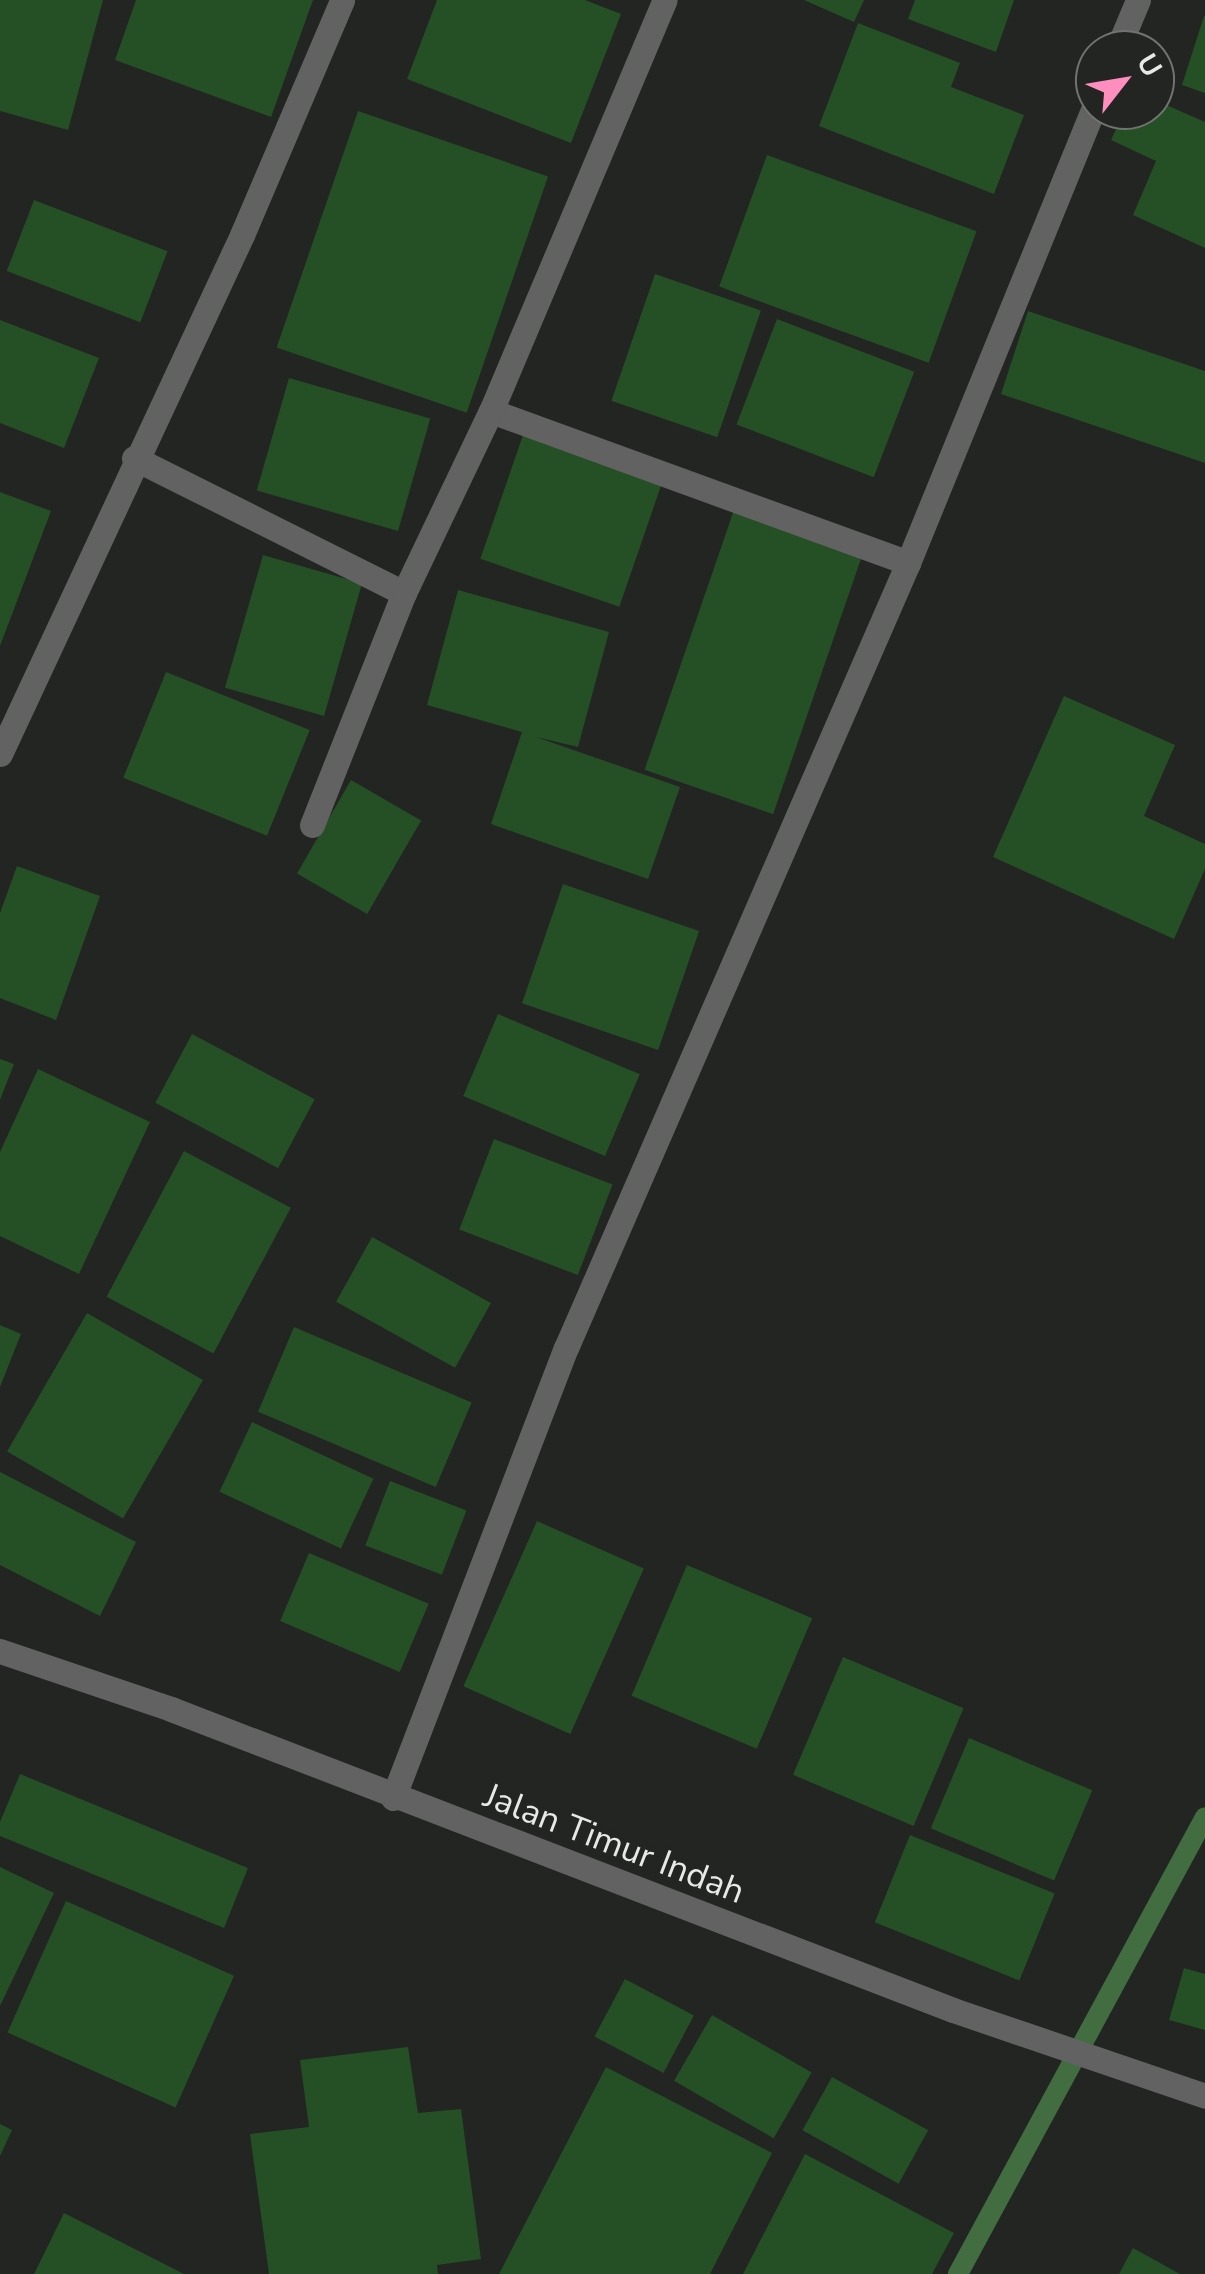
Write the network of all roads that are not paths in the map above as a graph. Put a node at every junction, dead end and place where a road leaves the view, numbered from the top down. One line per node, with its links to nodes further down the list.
1 (342, 0): 7 (street)
2 (666, 0): 6 (street)
3 (1138, 0): 4 (street)
4 (1126, 30)
5 (1084, 130): 8 (street)
6 (492, 410): 8 (street); 9 (street)
7 (134, 458): 9 (street); 10 (street)
8 (908, 563): 13 (street)
9 (404, 593): 11 (street)
10 (0, 754)
11 (312, 824)
12 (0, 1651): 13 (street, Jalan Timur Indah)
13 (392, 1798): 14 (street, Jalan Timur Indah)
14 (1205, 2096)

